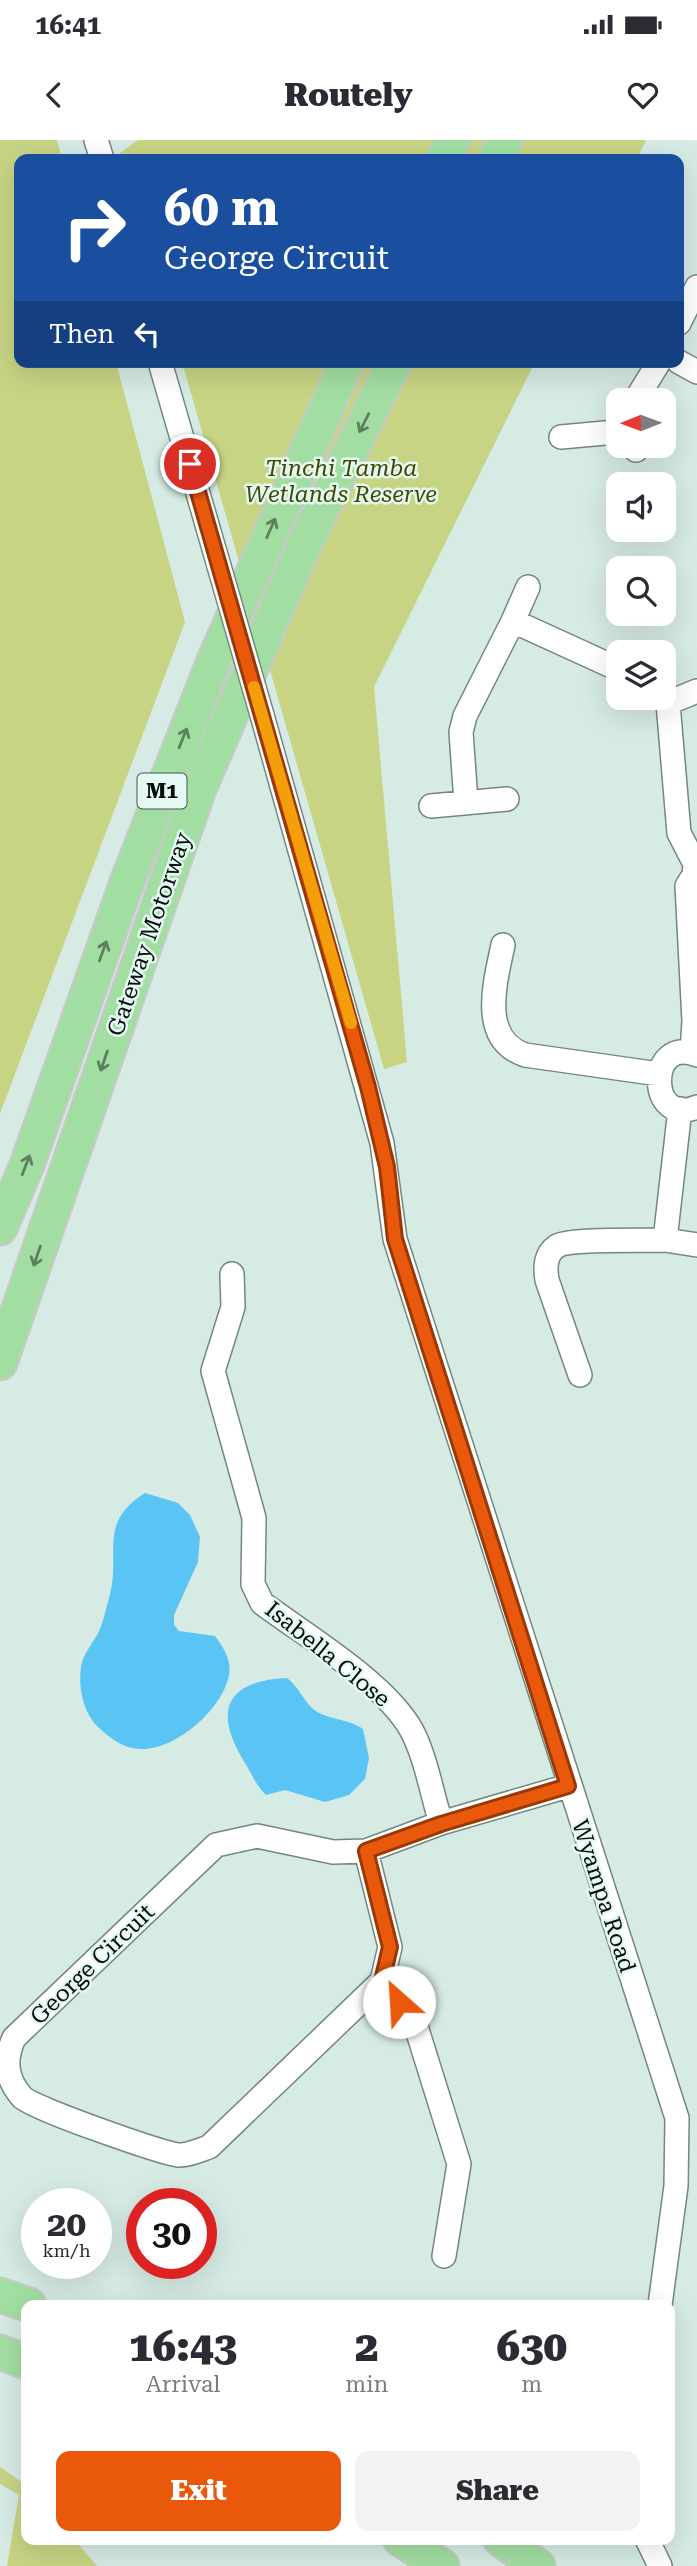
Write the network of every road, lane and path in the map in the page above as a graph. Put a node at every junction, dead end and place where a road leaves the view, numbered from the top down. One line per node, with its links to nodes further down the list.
1 (697, 287): 2 (street)
2 (684, 313)
3 (162, 368): 30 (street, Wyampa Road, bridge)
4 (344, 368): 24 (highway, Gateway Motorway / M1, one-way to 4)
5 (392, 368): 28 (highway, Gateway Motorway / M1, one-way to 28)
6 (655, 368): 7 (street)
7 (643, 388)
8 (561, 437): 9 (street)
9 (606, 438)
10 (528, 587): 11 (street)
11 (513, 621): 12 (street); 17 (street)
12 (606, 664)
13 (697, 691): 14 (street)
14 (676, 696)
15 (667, 710): 19 (street)
16 (507, 799): 17 (street)
17 (466, 802): 18 (street)
18 (430, 806)
19 (696, 864): 21 (street)
20 (503, 945): 22 (street)
21 (694, 1054): 22 (street)
22 (659, 1074): 23 (street)
23 (688, 1108): 25 (street)
24 (0, 1228)
25 (665, 1240): 26 (street); 29 (street)
26 (697, 1245)
27 (232, 1275): 31 (street, Isabella Close)
28 (0, 1363)
29 (580, 1376)
30 (568, 1786): 31 (street, George Circuit); 34 (street, Wyampa Road)
31 (441, 1824): 32 (street, George Circuit)
32 (366, 1851): 33 (street); 33 (street, George Circuit)
33 (382, 1981): 35 (street)
34 (687, 2188): 37 (street, Wyampa Road)
35 (444, 2256)
36 (0, 2295): 38 (highway)
37 (661, 2300)
38 (21, 2302)
39 (0, 2352): 40 (highway)
40 (21, 2360)
41 (409, 2545): 44 (highway)
42 (508, 2545): 45 (highway)
43 (650, 2545): 46 (street)
44 (442, 2566)
45 (538, 2566)
46 (660, 2566)

